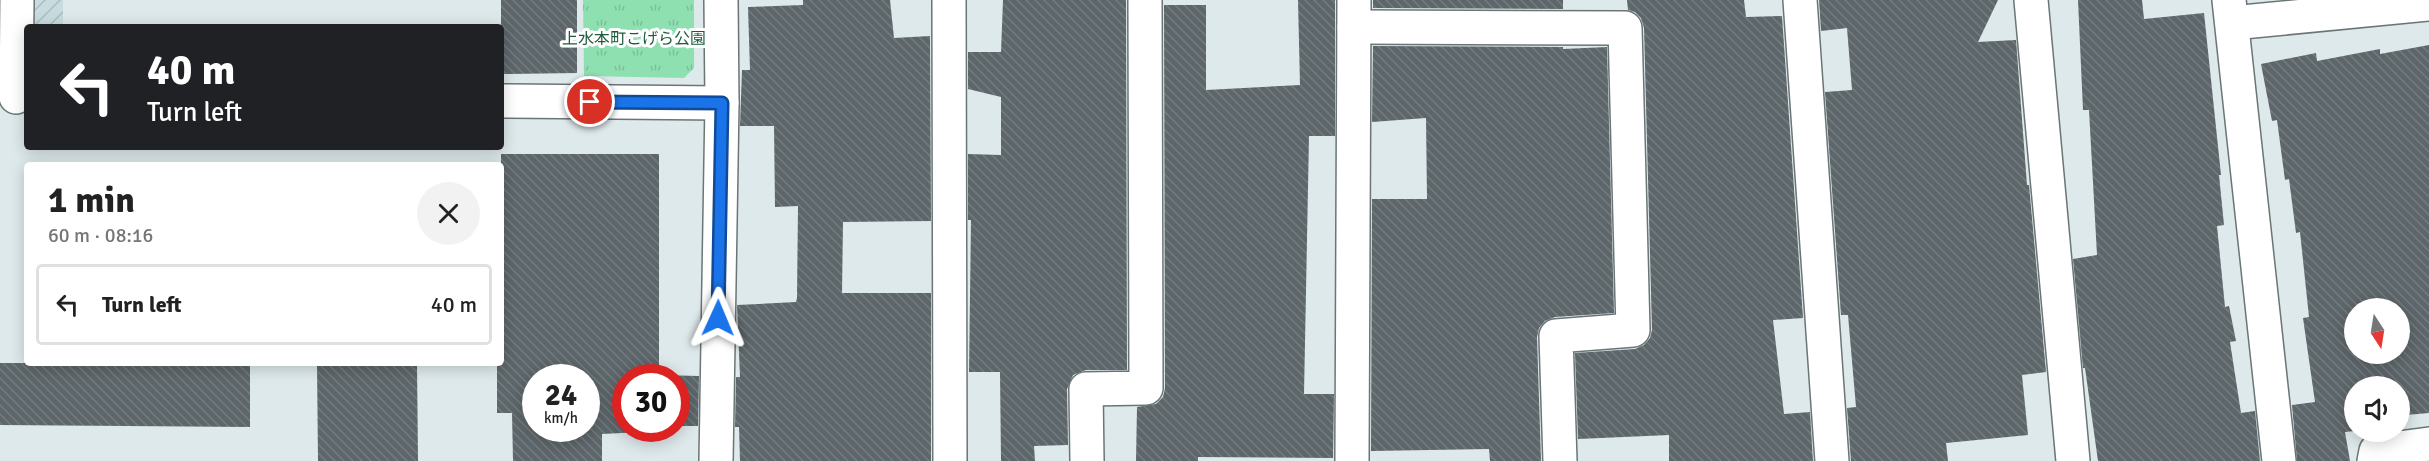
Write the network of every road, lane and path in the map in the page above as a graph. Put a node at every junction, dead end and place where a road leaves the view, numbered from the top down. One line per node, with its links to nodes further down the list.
1 (17, 0): 10 (street)
2 (721, 0): 12 (street)
3 (949, 0): 15 (street)
4 (1145, 0): 16 (street)
5 (1800, 0): 19 (street)
6 (2031, 0): 20 (street)
7 (2429, 4): 8 (street)
8 (2230, 12): 21 (street)
9 (1354, 14): 17 (street); 18 (street)
10 (14, 97)
11 (504, 101): 12 (street)
12 (722, 103): 14 (street)
13 (2429, 444): 22 (street)
14 (716, 461)
15 (950, 461)
16 (1087, 461)
17 (1352, 461)
18 (1560, 461)
19 (1832, 461)
20 (2073, 461)
21 (2279, 461)
22 (2374, 461)

